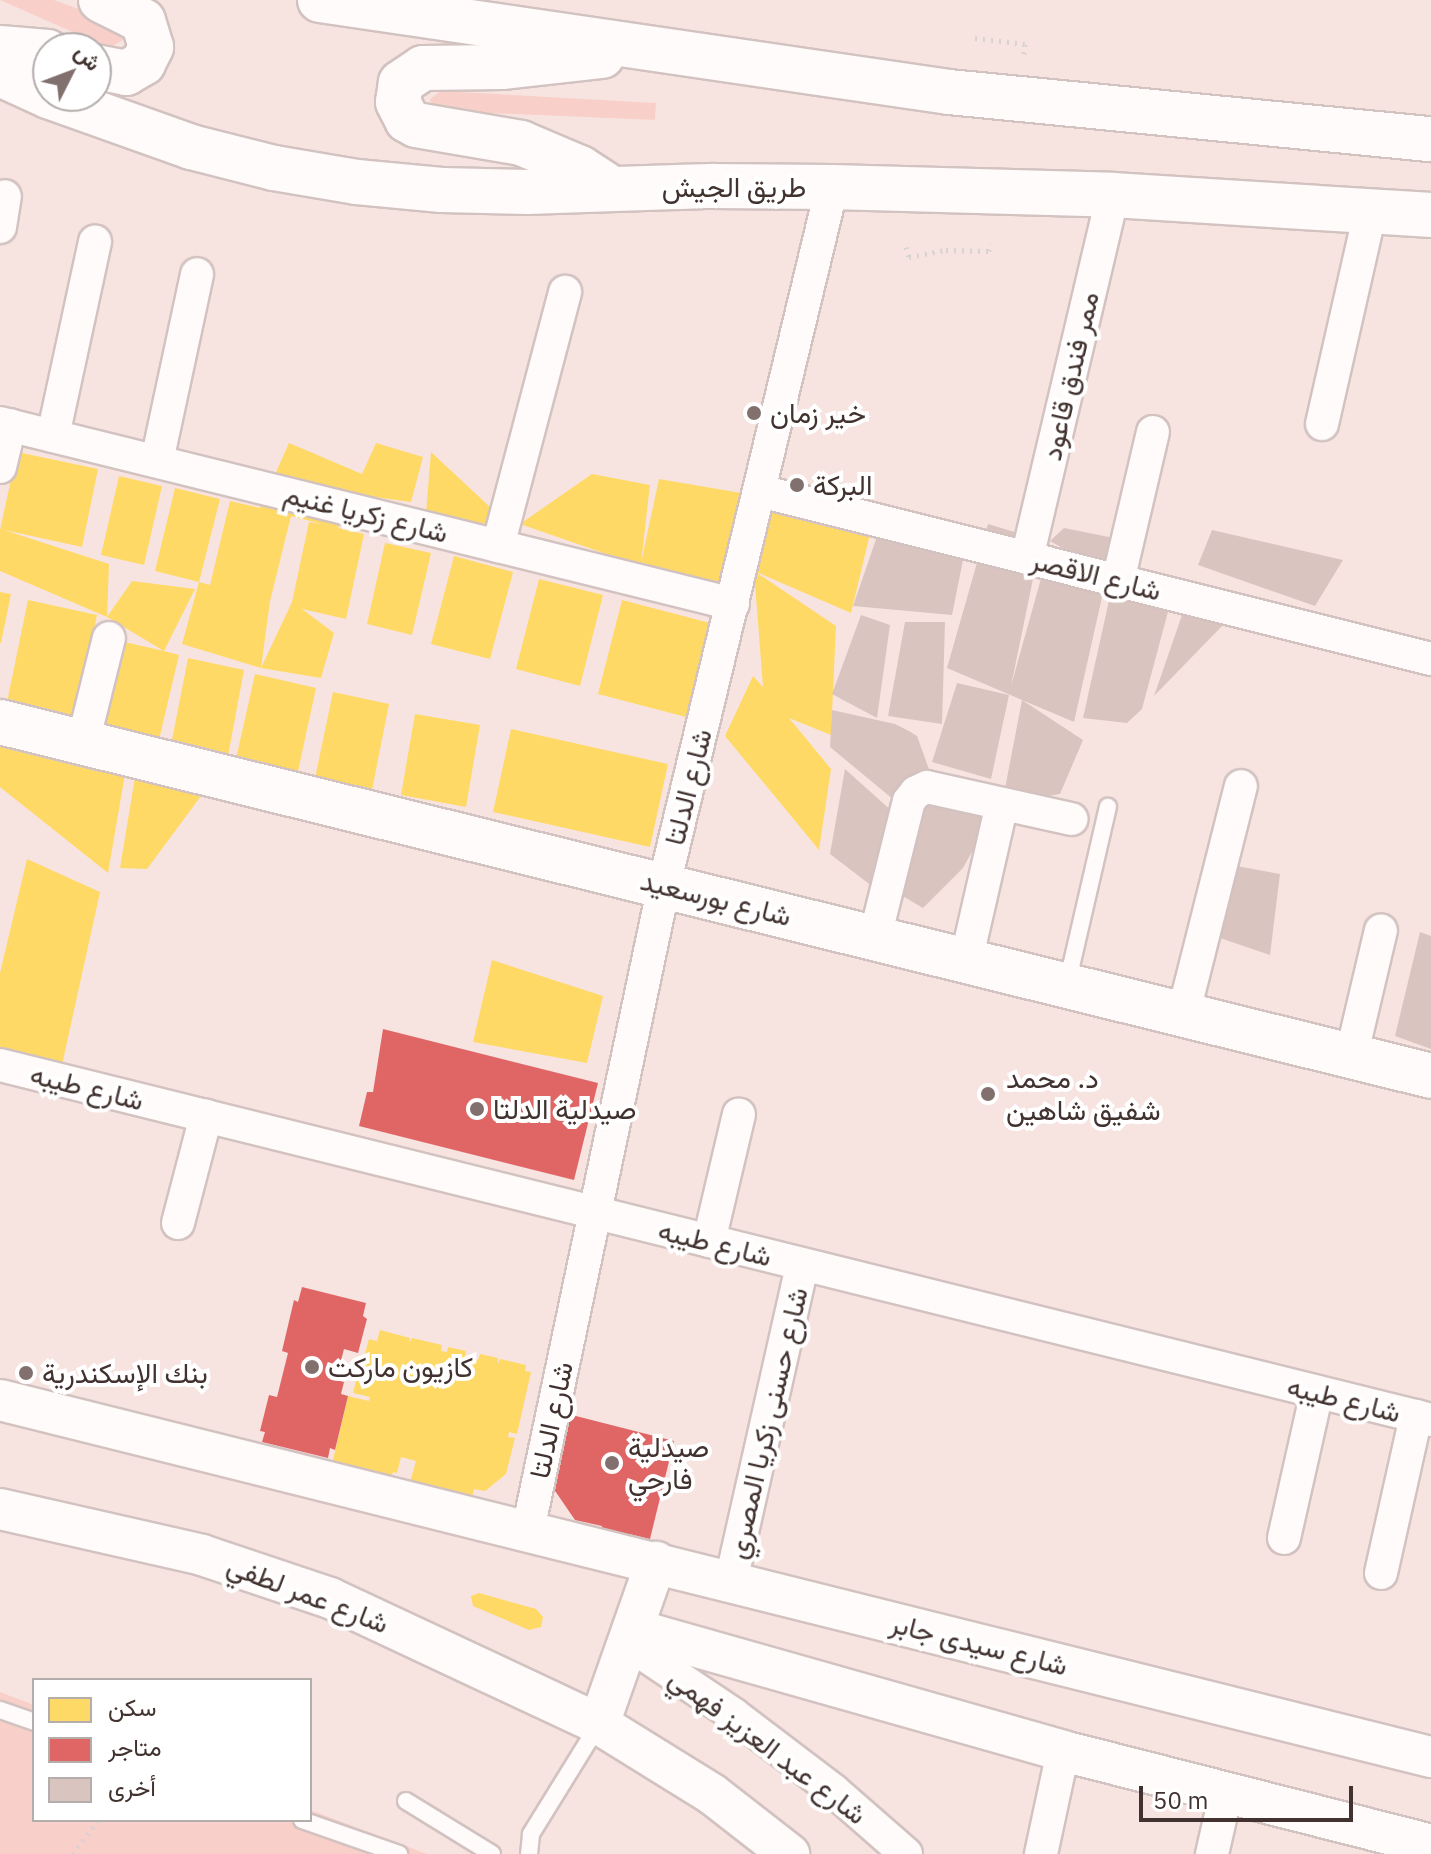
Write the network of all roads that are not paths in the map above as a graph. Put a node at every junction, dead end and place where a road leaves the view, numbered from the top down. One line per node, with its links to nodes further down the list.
1 (101, 0): 6 (main road)
2 (320, 0): 3 (main road)
3 (651, 46): 10 (main road); 12 (main road)
4 (0, 48): 5 (main road)
5 (32, 51)
6 (112, 70)
7 (0, 74): 8 (main road, طريق الجيش)
8 (32, 89)
9 (93, 112): 12 (main road, طريق الجيش)
10 (1431, 139)
11 (832, 187): 12 (main road, طريق الجيش); 13 (main road, طريق الجيش); 25 (street, شارع الدلتا)
12 (612, 189)
13 (1113, 195): 14 (main road, طريق الجيش); 27 (street, ممر فندق قاعود)
14 (1371, 208): 15 (main road, طريق الجيش); 20 (street)
15 (1431, 215)
16 (95, 241): 22 (street)
17 (197, 274): 23 (street)
18 (565, 292): 26 (street)
19 (5, 424): 22 (street, شارع زكريا غنيم); 24 (street)
20 (1322, 424)
21 (1153, 432): 28 (street)
22 (53, 436): 23 (street, شارع زكريا غنيم)
23 (157, 461): 26 (street, شارع زكريا غنيم)
24 (0, 467)
25 (760, 491): 27 (street, شارع الاقصر); 29 (street, شارع الدلتا)
26 (498, 546): 29 (street, شارع زكريا غنيم)
27 (1027, 558): 28 (street, شارع الاقصر)
28 (1118, 581): 31 (street, شارع الاقصر)
29 (733, 604): 38 (street, شارع الدلتا)
30 (109, 638): 33 (street)
31 (1431, 659)
32 (0, 722): 33 (main road, شارع بورسعيد)
33 (83, 742): 38 (main road, شارع بورسعيد)
34 (1241, 786): 43 (street)
35 (1002, 804): 37 (street); 40 (street); 41 (street)
36 (1108, 807): 42 (lane)
37 (1071, 819)
38 (664, 885): 40 (main road, شارع بورسعيد); 49 (street, شارع الدلتا)
39 (1381, 930): 44 (street)
40 (875, 937): 41 (main road, شارع بورسعيد)
41 (966, 961): 42 (main road, شارع بورسعيد)
42 (1067, 986): 43 (main road, شارع بورسعيد)
43 (1183, 1015): 44 (main road, شارع بورسعيد)
44 (1351, 1057): 46 (main road, شارع بورسعيد)
45 (0, 1065): 48 (street, شارع طيبه)
46 (1431, 1076)
47 (739, 1114): 51 (street)
48 (206, 1116): 49 (street, شارع طيبه); 50 (street)
49 (595, 1213): 51 (street, شارع طيبه); 57 (street, شارع الدلتا)
50 (178, 1223)
51 (709, 1241): 52 (street, شارع طيبه)
52 (802, 1265): 53 (street, شارع طيبه); 61 (street, شارع حسنى زكريا المصري)
53 (1317, 1392): 55 (street, شارع طيبه); 58 (street)
54 (0, 1400): 57 (street)
55 (1423, 1418): 60 (street)
56 (0, 1509): 65 (street, شارع عمر لطفي)
57 (528, 1530): 59 (street, شارع سيدى جابر)
58 (1284, 1538)
59 (656, 1562): 61 (street, شارع سيدى جابر); 62 (street)
60 (1381, 1573)
61 (731, 1581): 67 (street, شارع سيدى جابر)
62 (630, 1636): 65 (street); 66 (street); 78 (street, شارع عبد العزيز فهمي)
63 (0, 1710): 64 (lane)
64 (32, 1721)
65 (599, 1724): 71 (lane); 77 (street, شارع عمر لطفي)
66 (1063, 1751): 68 (street); 79 (street)
67 (1431, 1757)
68 (1226, 1793): 72 (street); 80 (street)
69 (406, 1801): 74 (lane)
70 (308, 1822): 73 (lane)
71 (531, 1834): 75 (lane); 76 (lane)
72 (1410, 1845)
73 (399, 1854)
74 (492, 1854)
75 (521, 1854)
76 (529, 1854)
77 (789, 1854)
78 (906, 1854)
79 (1041, 1854)
80 (1212, 1854)

